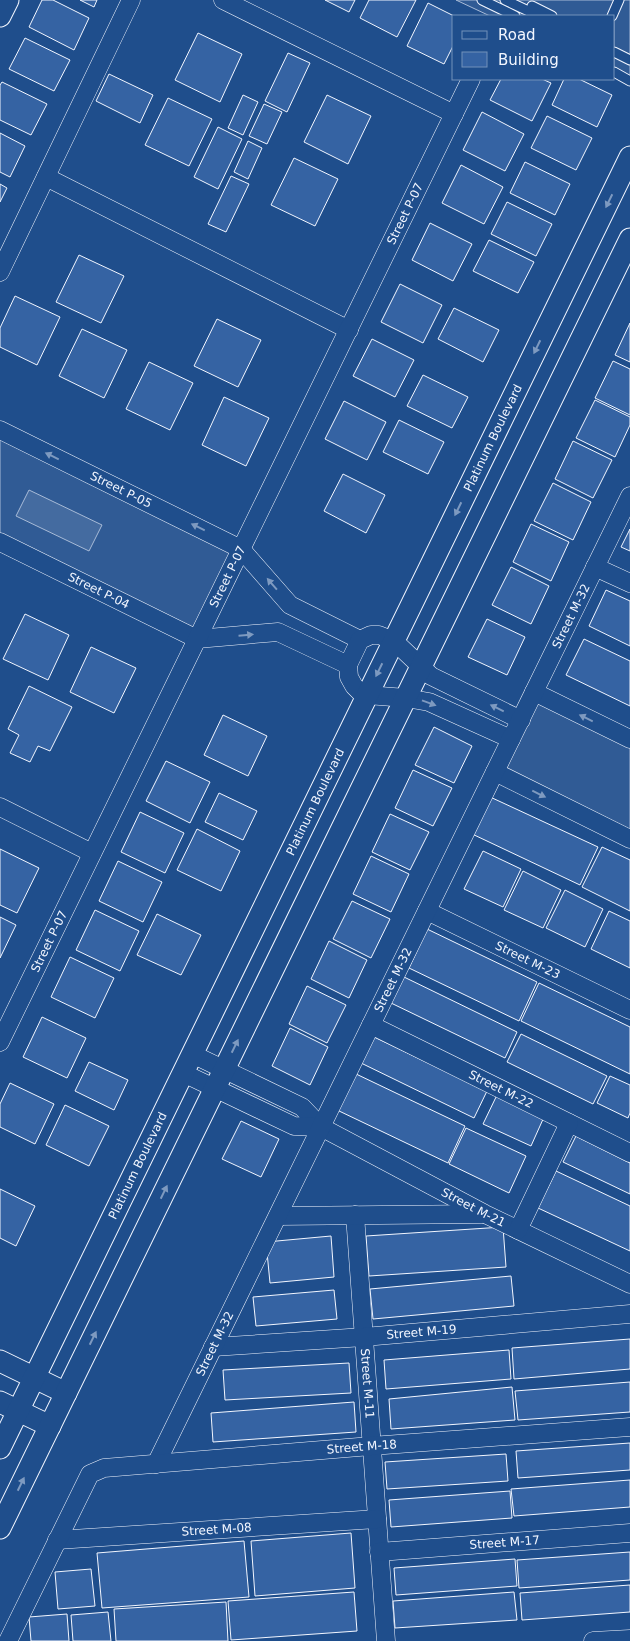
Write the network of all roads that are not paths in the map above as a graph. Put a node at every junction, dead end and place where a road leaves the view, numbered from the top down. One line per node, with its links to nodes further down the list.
1 (8, 0): 12 (street)
2 (131, 0): 23 (street)
3 (223, 0): 21 (street)
4 (482, 0): 8 (lane)
5 (506, 0): 9 (lane)
6 (519, 0): 10 (lane)
7 (619, 0): 11 (lane)
8 (514, 15)
9 (537, 15)
10 (550, 15)
11 (612, 15)
12 (0, 16)
13 (615, 50): 14 (lane); 15 (lane)
14 (630, 54)
15 (630, 60)
16 (615, 70): 18 (lane)
17 (615, 71): 20 (lane)
18 (630, 77)
19 (471, 80): 21 (street, Street P-07)
20 (630, 80)
21 (454, 114): 26 (street, Street P-07)
22 (630, 157): 37 (street, Platinum Boulevard, one-way to 37)
23 (46, 177): 25 (street); 26 (street)
24 (630, 239): 39 (street)
25 (0, 272)
26 (348, 330): 30 (street, Street P-07)
27 (0, 430): 30 (street, Street P-05, one-way to 27)
28 (630, 496): 31 (street, Street M-32)
29 (0, 542): 35 (street, Street P-04)
30 (241, 549): 33 (street, one-way to 30); 35 (street, Street P-07)
31 (595, 567): 32 (street); 40 (street, Street M-32)
32 (630, 583)
33 (290, 605): 34 (street); 36 (street)
34 (278, 632): 35 (street, one-way to 34); 38 (street)
35 (197, 638): 49 (street, Street P-07)
36 (360, 640): 37 (street); 38 (street)
37 (394, 641): 39 (street); 41 (street, Platinum Boulevard, one-way to 41)
38 (348, 665): 41 (street)
39 (421, 667): 42 (street); 43 (street, one-way to 39)
40 (534, 692): 43 (street, Street M-32); 45 (street, one-way to 40)
41 (367, 695): 42 (street); 54 (street, Platinum Boulevard)
42 (406, 698): 44 (street, one-way to 44); 55 (street, one-way to 42)
43 (520, 720): 44 (street, Street M-32)
44 (511, 739): 46 (street, Street M-32)
45 (630, 739)
46 (495, 772): 48 (street, one-way to 48); 50 (street, Street M-32)
47 (0, 807): 49 (street)
48 (630, 839)
49 (92, 853): 53 (street, Street P-07)
50 (427, 911): 51 (street, Street M-23); 52 (street, Street M-32)
51 (630, 1010)
52 (371, 1025): 56 (street, Street M-22); 57 (street, Street M-32)
53 (1, 1038)
54 (188, 1063): 55 (street); 68 (street, Platinum Boulevard)
55 (220, 1079): 57 (street); 69 (street, one-way to 55)
56 (570, 1123): 58 (street, Street M-22); 62 (street)
57 (321, 1127): 59 (street, Street M-21); 61 (street, Street M-32)
58 (630, 1153)
59 (486, 1214): 60 (street); 62 (street, Street M-21)
60 (354, 1215): 61 (street); 65 (street, Street M-11)
61 (278, 1216): 66 (street, Street M-32)
62 (518, 1230): 63 (street, Street M-21)
63 (630, 1284)
64 (630, 1314): 65 (street, Street M-19)
65 (364, 1337): 66 (street, Street M-19); 73 (street, Street M-11)
66 (213, 1347): 75 (street, Street M-32)
67 (0, 1361): 68 (street)
68 (34, 1377): 69 (street); 70 (street, Platinum Boulevard)
69 (66, 1393): 71 (street)
70 (9, 1407): 71 (street); 74 (street, Platinum Boulevard)
71 (50, 1426): 77 (street, one-way to 71)
72 (630, 1428): 73 (street, Street M-18)
73 (371, 1446): 75 (street, Street M-18); 76 (street, Street M-11)
74 (0, 1448)
75 (156, 1464): 79 (street, Street M-18)
76 (377, 1519): 79 (street, Street M-08); 80 (street, Street M-11)
77 (0, 1528)
78 (630, 1534): 80 (street, Street M-17)
79 (57, 1540): 82 (street)
80 (379, 1552): 83 (street, Street M-11)
81 (630, 1639): 84 (street)
82 (8, 1641)
83 (386, 1641)
84 (593, 1641)

